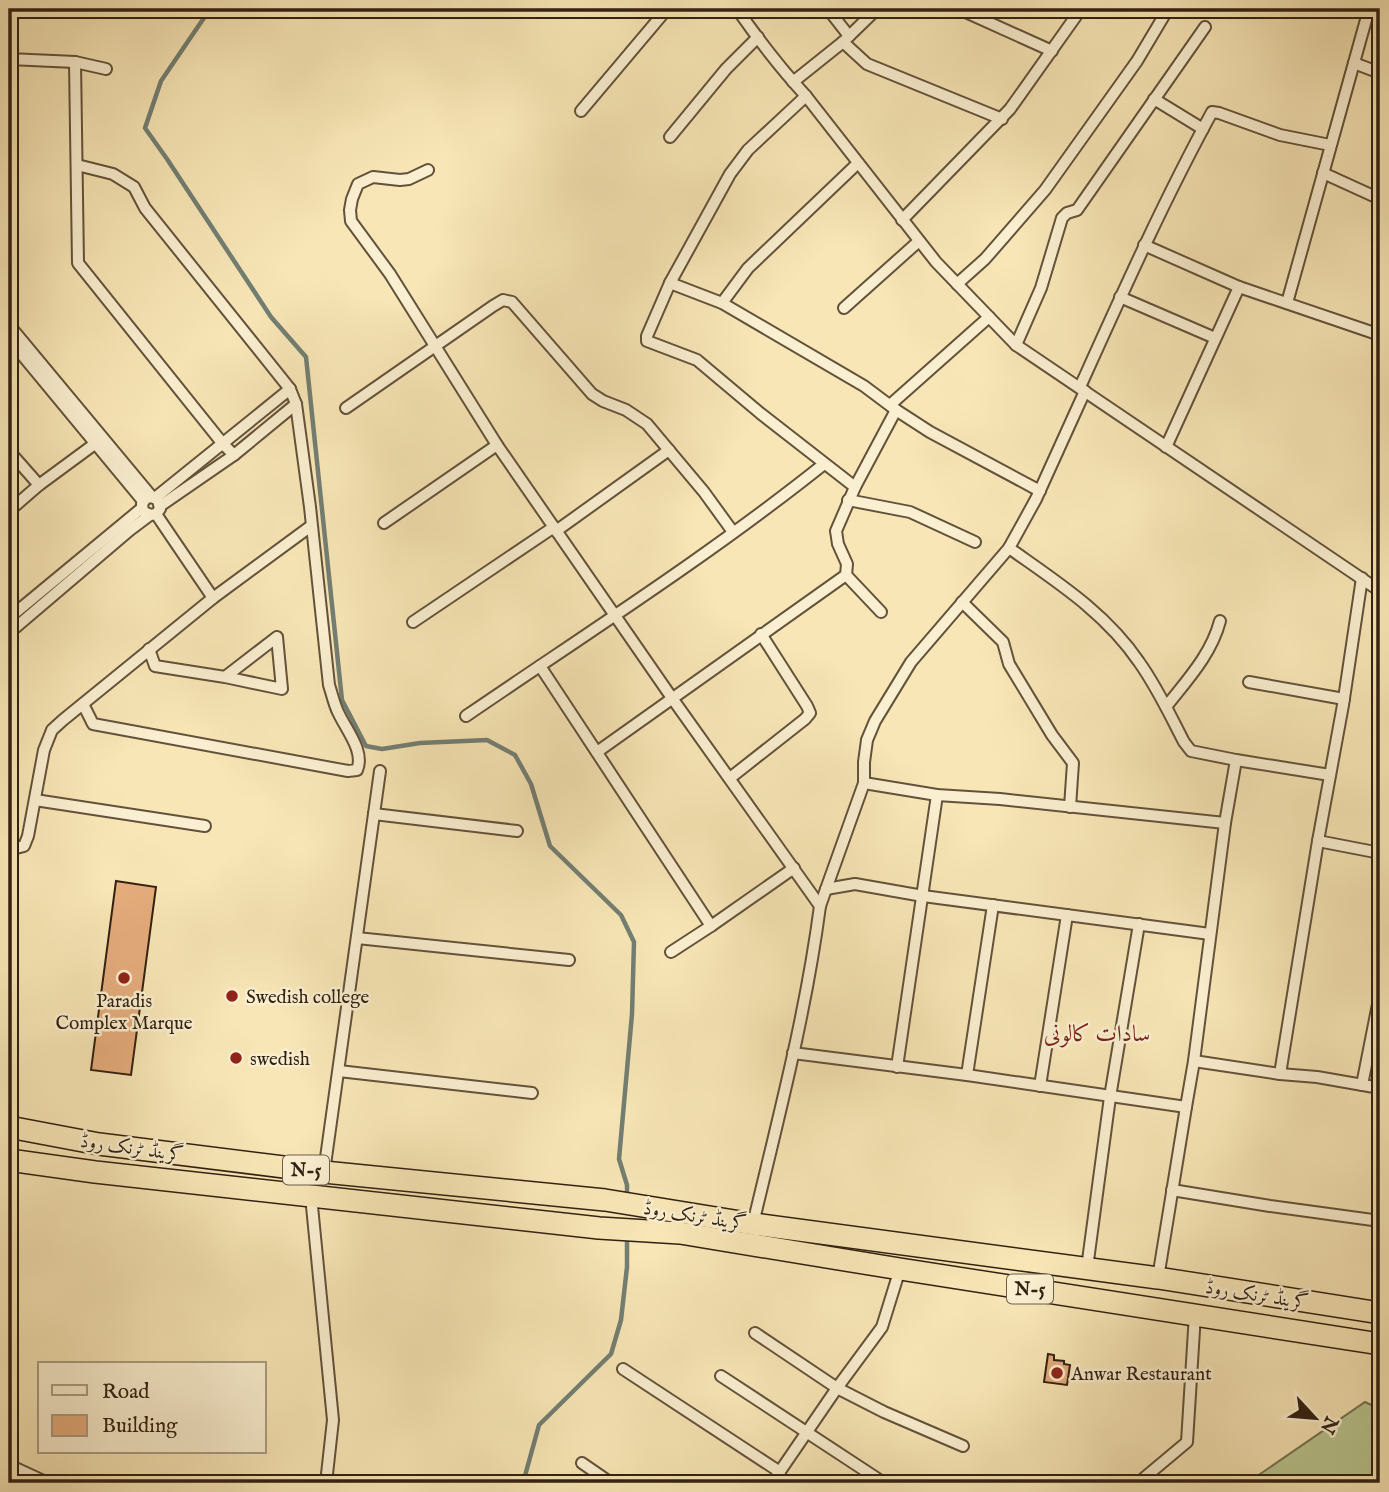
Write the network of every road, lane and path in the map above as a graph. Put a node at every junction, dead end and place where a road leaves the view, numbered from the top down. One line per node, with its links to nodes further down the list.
1 (11, 9): 14 (street)
2 (667, 9): 22 (street)
3 (737, 9): 11 (street)
4 (828, 9): 12 (street)
5 (877, 9): 12 (street)
6 (959, 9): 13 (street)
7 (1081, 9): 13 (street)
8 (1168, 9): 36 (street)
9 (1369, 9): 16 (street)
10 (1205, 27): 21 (street)
11 (758, 37): 19 (street); 25 (street)
12 (846, 39): 19 (street); 23 (street)
13 (1052, 51): 23 (street)
14 (10, 59): 15 (street)
15 (75, 62): 17 (street); 28 (street)
16 (1354, 63): 18 (street); 26 (street)
17 (106, 69)
18 (1380, 73)
19 (793, 82): 20 (street)
20 (806, 96): 27 (street); 35 (street)
21 (1154, 99): 24 (street); 48 (street)
22 (581, 111)
23 (1002, 119): 32 (street)
24 (1203, 129): 26 (street); 34 (street)
25 (670, 137)
26 (1330, 145): 30 (street)
27 (858, 163): 32 (street); 39 (street)
28 (77, 164): 49 (street); 55 (street)
29 (428, 170): 47 (street)
30 (1323, 173): 31 (street); 40 (street)
31 (1380, 199)
32 (902, 220): 33 (street)
33 (919, 241): 36 (street); 41 (street)
34 (1144, 245): 37 (street); 38 (street)
35 (670, 283): 39 (street); 61 (street)
36 (957, 284): 42 (street)
37 (1239, 287): 40 (street); 45 (street)
38 (1121, 297): 45 (street); 50 (street)
39 (722, 303): 53 (street)
40 (1287, 303): 44 (street)
41 (844, 308)
42 (989, 317): 48 (street); 53 (street)
43 (9, 325): 66 (street)
44 (1380, 335)
45 (1215, 338): 57 (street)
46 (9, 339): 54 (street)
47 (435, 345): 52 (street); 56 (street); 58 (street)
48 (1016, 345): 50 (street)
49 (290, 389): 51 (street); 55 (street)
50 (1082, 389): 57 (street); 64 (street)
51 (296, 404): 60 (street); 69 (street)
52 (346, 408)
53 (893, 408): 63 (street); 64 (street)
54 (96, 443): 62 (street); 66 (street)
55 (223, 444): 60 (street); 66 (street)
56 (497, 445): 68 (street); 70 (street)
57 (1166, 447): 75 (street)
58 (669, 450): 70 (street); 71 (street)
59 (9, 451): 62 (street)
60 (234, 455): 66 (street)
61 (824, 464): 63 (street); 71 (street)
62 (38, 485): 67 (street)
63 (855, 487): 65 (street)
64 (1040, 491): 73 (street)
65 (848, 500): 72 (street); 74 (street)
66 (151, 505): 77 (street); 81 (street); 84 (street)
67 (9, 511)
68 (384, 523)
69 (311, 526): 77 (street); 92 (street)
70 (555, 529): 80 (street); 83 (street)
71 (733, 532): 80 (street)
72 (975, 542)
73 (1009, 548): 78 (street); 93 (street)
74 (846, 575): 79 (street); 85 (street)
75 (1362, 578): 76 (street); 91 (street)
76 (1380, 591)
77 (213, 598): 86 (street)
78 (962, 602): 100 (street); 103 (street)
79 (881, 612)
80 (615, 615): 87 (street); 90 (street)
81 (9, 618)
82 (1220, 621): 93 (street)
83 (413, 622)
84 (9, 633)
85 (761, 634): 90 (street); 99 (street)
86 (149, 649): 88 (street); 92 (street)
87 (540, 666): 94 (street); 95 (street)
88 (225, 677): 88 (street)
89 (1250, 682): 91 (street)
90 (672, 698): 95 (street); 99 (street)
91 (1344, 699): 98 (street)
92 (83, 705): 102 (street)
93 (1166, 707): 96 (street)
94 (466, 716)
95 (597, 752): 118 (street)
96 (1236, 760): 98 (street); 105 (street)
97 (380, 771): 104 (street)
98 (1330, 775): 108 (street)
99 (730, 778): 111 (street)
100 (864, 783): 101 (street); 112 (street)
101 (937, 795): 103 (street); 113 (street)
102 (35, 800): 106 (street); 109 (street)
103 (1070, 807): 105 (street)
104 (374, 814): 107 (street); 120 (street)
105 (1225, 823): 119 (street)
106 (205, 826)
107 (517, 831)
108 (1318, 841): 110 (street); 128 (street)
109 (9, 847)
110 (1380, 853)
111 (793, 868): 115 (street); 118 (street)
112 (826, 889): 113 (street); 115 (street)
113 (923, 897): 114 (street); 126 (street)
114 (993, 905): 116 (street); 129 (street)
115 (820, 906): 124 (street)
116 (1067, 915): 117 (street); 131 (street)
117 (1139, 925): 119 (street); 134 (street)
118 (711, 926): 121 (street)
119 (1210, 934): 125 (street)
120 (357, 938): 122 (street); 127 (street)
121 (671, 952)
122 (569, 960)
123 (1380, 994): 130 (street)
124 (793, 1053): 126 (street); 145 (street)
125 (1194, 1061): 128 (street); 135 (street)
126 (897, 1066): 129 (street)
127 (339, 1070): 133 (street); 140 (street)
128 (1280, 1074): 130 (street)
129 (967, 1075): 131 (street)
130 (1363, 1085): 132 (street)
131 (1040, 1086): 134 (street)
132 (1380, 1088)
133 (531, 1093)
134 (1110, 1097): 135 (street); 146 (street)
135 (1186, 1107): 141 (street)
136 (9, 1127): 137 (highway, گرینڈ ٹرنک روڈ / N-5)
137 (99, 1144): 139 (highway); 140 (highway, گرینڈ ٹرنک روڈ / N-5)
138 (9, 1160): 139 (highway, گرینڈ ٹرنک روڈ / N-5)
139 (95, 1172): 142 (highway, گرینڈ ٹرنک روڈ / N-5)
140 (324, 1172): 144 (highway, گرینڈ ٹرنک روڈ / N-5)
141 (1172, 1190): 143 (street); 148 (street)
142 (311, 1196): 144 (highway, گرینڈ ٹرنک روڈ / N-5); 162 (street)
143 (1380, 1221)
144 (680, 1222): 145 (highway, گرینڈ ٹرنک روڈ / N-5); 147 (highway, گرینڈ ٹرنک روڈ / N-5)
145 (753, 1224): 146 (highway, گرینڈ ٹرنک روڈ / N-5)
146 (1087, 1268): 148 (highway, گرینڈ ٹرنک روڈ / N-5)
147 (900, 1269): 150 (highway, گرینڈ ٹرنک روڈ / N-5); 155 (street)
148 (1158, 1278): 149 (highway, گرینڈ ٹرنک روڈ / N-5)
149 (1380, 1313)
150 (1195, 1314): 152 (highway, گرینڈ ٹرنک روڈ / N-5); 166 (street)
151 (755, 1333): 155 (street)
152 (1380, 1344)
153 (624, 1369): 160 (street)
154 (722, 1376): 156 (street)
155 (837, 1388): 156 (street); 157 (street)
156 (808, 1432): 160 (street); 165 (street)
157 (963, 1446)
158 (582, 1463): 163 (street)
159 (9, 1465): 161 (street)
160 (780, 1472): 164 (street)
161 (48, 1483)
162 (326, 1483)
163 (611, 1483)
164 (772, 1483)
165 (884, 1483)
166 (1138, 1483)

